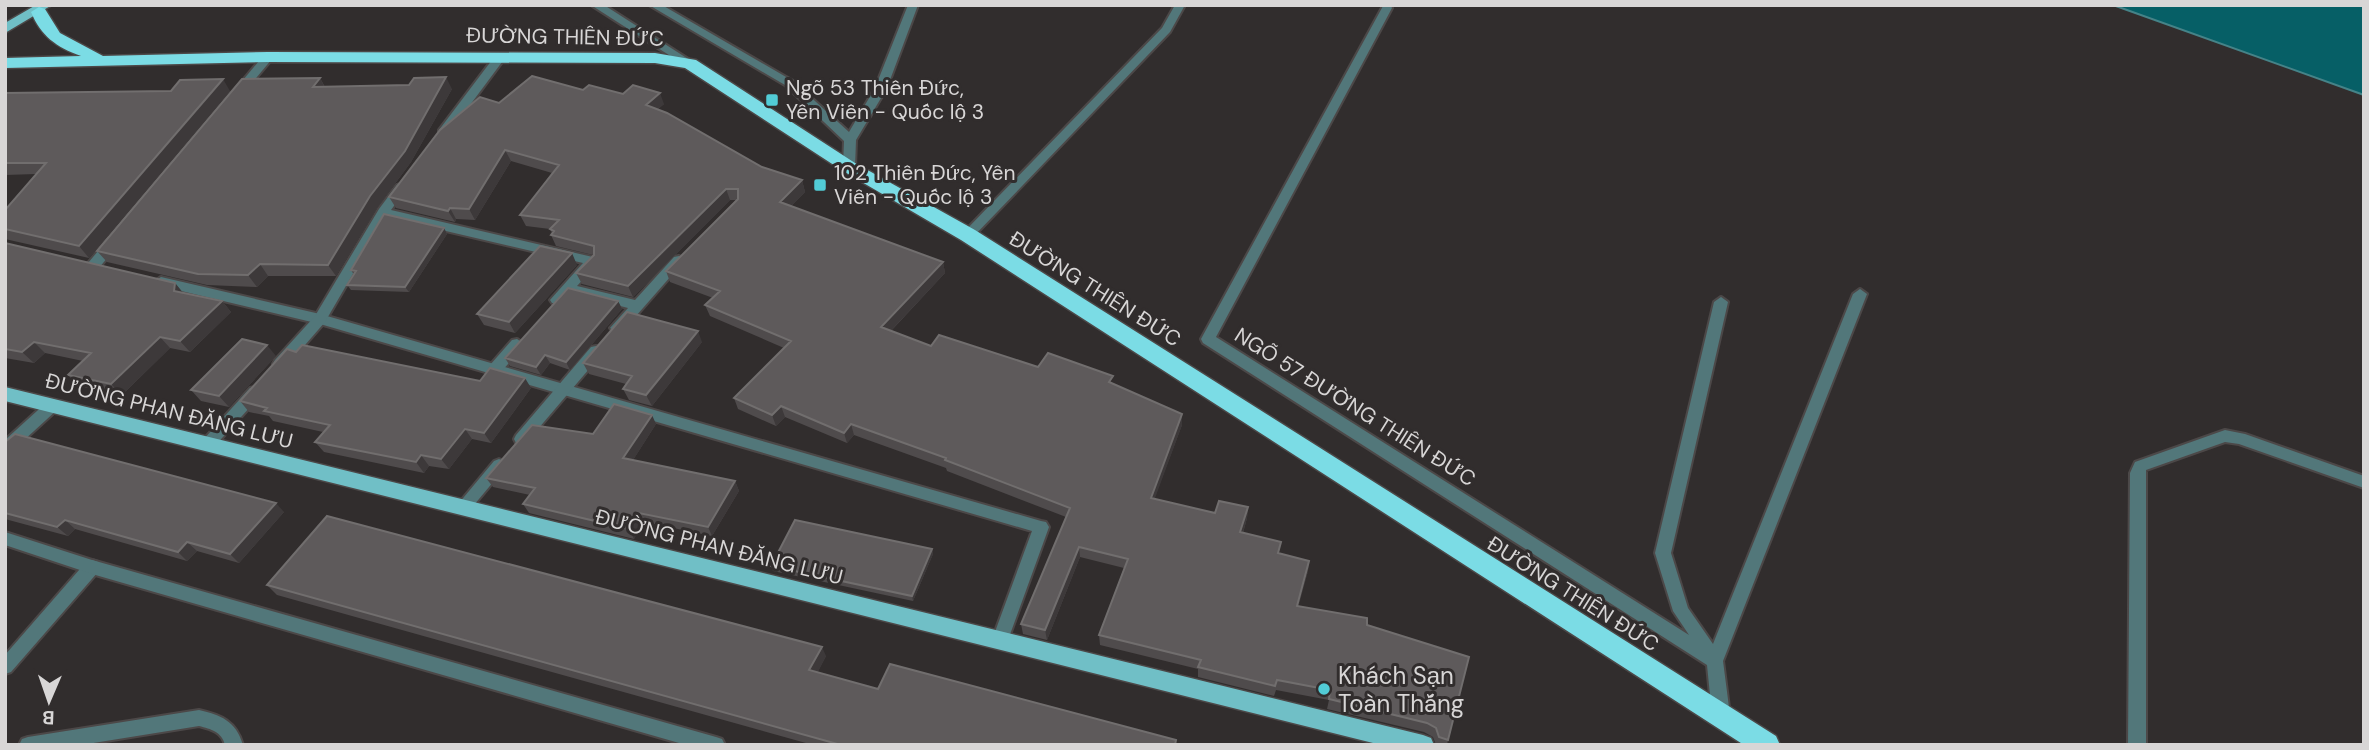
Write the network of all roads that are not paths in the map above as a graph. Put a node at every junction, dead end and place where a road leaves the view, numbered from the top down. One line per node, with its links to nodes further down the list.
1 (596, 5): 12 (street)
2 (654, 5): 14 (street)
3 (913, 5): 14 (street)
4 (1181, 5): 20 (street)
5 (1387, 8): 42 (street, NGÕ 57 ĐƯỜNG THIÊN ĐỨC)
6 (43, 9): 7 (main road); 10 (highway)
7 (5, 29)
8 (268, 57): 9 (highway, ĐƯỜNG THIÊN ĐỨC); 10 (highway, ĐƯỜNG THIÊN ĐỨC); 13 (street)
9 (499, 58): 12 (highway, ĐƯỜNG THIÊN ĐỨC); 15 (street)
10 (107, 61): 11 (highway, ĐƯỜNG THIÊN ĐỨC)
11 (5, 63)
12 (690, 64): 16 (highway, ĐƯỜNG THIÊN ĐỨC)
13 (224, 110)
14 (850, 140): 16 (street)
15 (433, 146)
16 (849, 167): 20 (highway, ĐƯỜNG THIÊN ĐỨC)
17 (408, 179): 18 (street)
18 (383, 212): 24 (street); 29 (street)
19 (119, 235): 22 (street)
20 (968, 236): 44 (highway, ĐƯỜNG THIÊN ĐỨC)
21 (692, 247): 27 (street)
22 (93, 266)
23 (146, 279): 29 (street)
24 (568, 288): 27 (street); 28 (street)
25 (1860, 294): 42 (street)
26 (1721, 302): 42 (street)
27 (636, 305): 32 (street)
28 (550, 308)
29 (320, 319): 31 (street); 35 (street)
30 (523, 338): 31 (street)
31 (495, 369): 32 (street)
32 (563, 388): 38 (street); 41 (street)
33 (5, 394): 34 (main road, ĐƯỜNG PHAN ĐĂNG LƯU)
34 (53, 405): 35 (main road, ĐƯỜNG PHAN ĐĂNG LƯU); 36 (street)
35 (208, 444): 38 (main road, ĐƯỜNG PHAN ĐĂNG LƯU)
36 (5, 450)
37 (2364, 482): 50 (street)
38 (464, 507): 41 (main road, ĐƯỜNG PHAN ĐĂNG LƯU)
39 (5, 538): 40 (street)
40 (92, 567): 43 (street); 47 (street)
41 (1000, 640): 48 (main road, ĐƯỜNG PHAN ĐĂNG LƯU)
42 (1715, 661): 44 (street)
43 (5, 667)
44 (1721, 715): 49 (highway, ĐƯỜNG THIÊN ĐỨC)
45 (28, 745): 46 (street)
46 (234, 745)
47 (716, 745)
48 (1423, 745)
49 (1767, 745)
50 (2137, 745)

